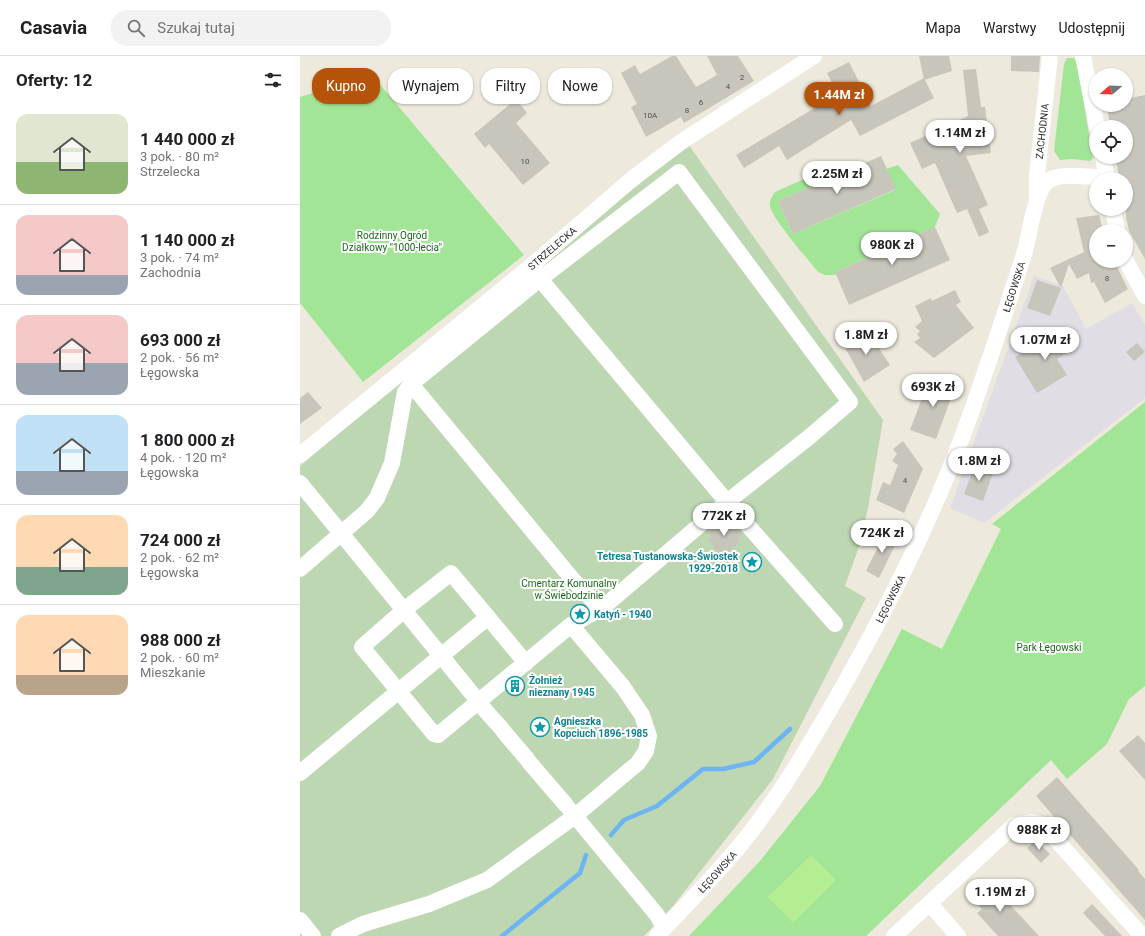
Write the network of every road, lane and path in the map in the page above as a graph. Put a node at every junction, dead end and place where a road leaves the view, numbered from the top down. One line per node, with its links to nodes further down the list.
1 (814, 56): 8 (street, STRZELECKA)
2 (1050, 56): 6 (street, ZACHODNIA)
3 (1083, 56): 4 (street)
4 (1096, 120)
5 (1089, 177): 6 (street, ŁĘGOWSKA)
6 (1036, 206): 29 (street, ŁĘGOWSKA)
7 (1130, 268): 9 (street)
8 (536, 273): 10 (street); 11 (street, STRZELECKA); 13 (street); 13 (street)
9 (1145, 296)
10 (411, 384): 14 (street); 16 (street)
11 (300, 455)
12 (300, 483): 14 (street)
13 (727, 502): 16 (street); 19 (street)
14 (341, 532): 15 (street); 17 (street)
15 (300, 569)
16 (601, 609): 20 (street)
17 (404, 610): 18 (street); 21 (street); 23 (street)
18 (488, 617): 21 (street); 22 (street)
19 (835, 624)
20 (571, 625): 22 (street); 26 (street)
21 (441, 656): 23 (street); 24 (street)
22 (526, 663): 24 (street)
23 (399, 691): 24 (street); 25 (street)
24 (482, 705): 26 (street)
25 (300, 773)
26 (570, 810): 29 (street); 31 (street)
27 (930, 904): 32 (street); 33 (street); 34 (street)
28 (300, 920): 30 (street)
29 (661, 932)
30 (313, 936)
31 (339, 936)
32 (894, 936)
33 (958, 936)
34 (1142, 936)

